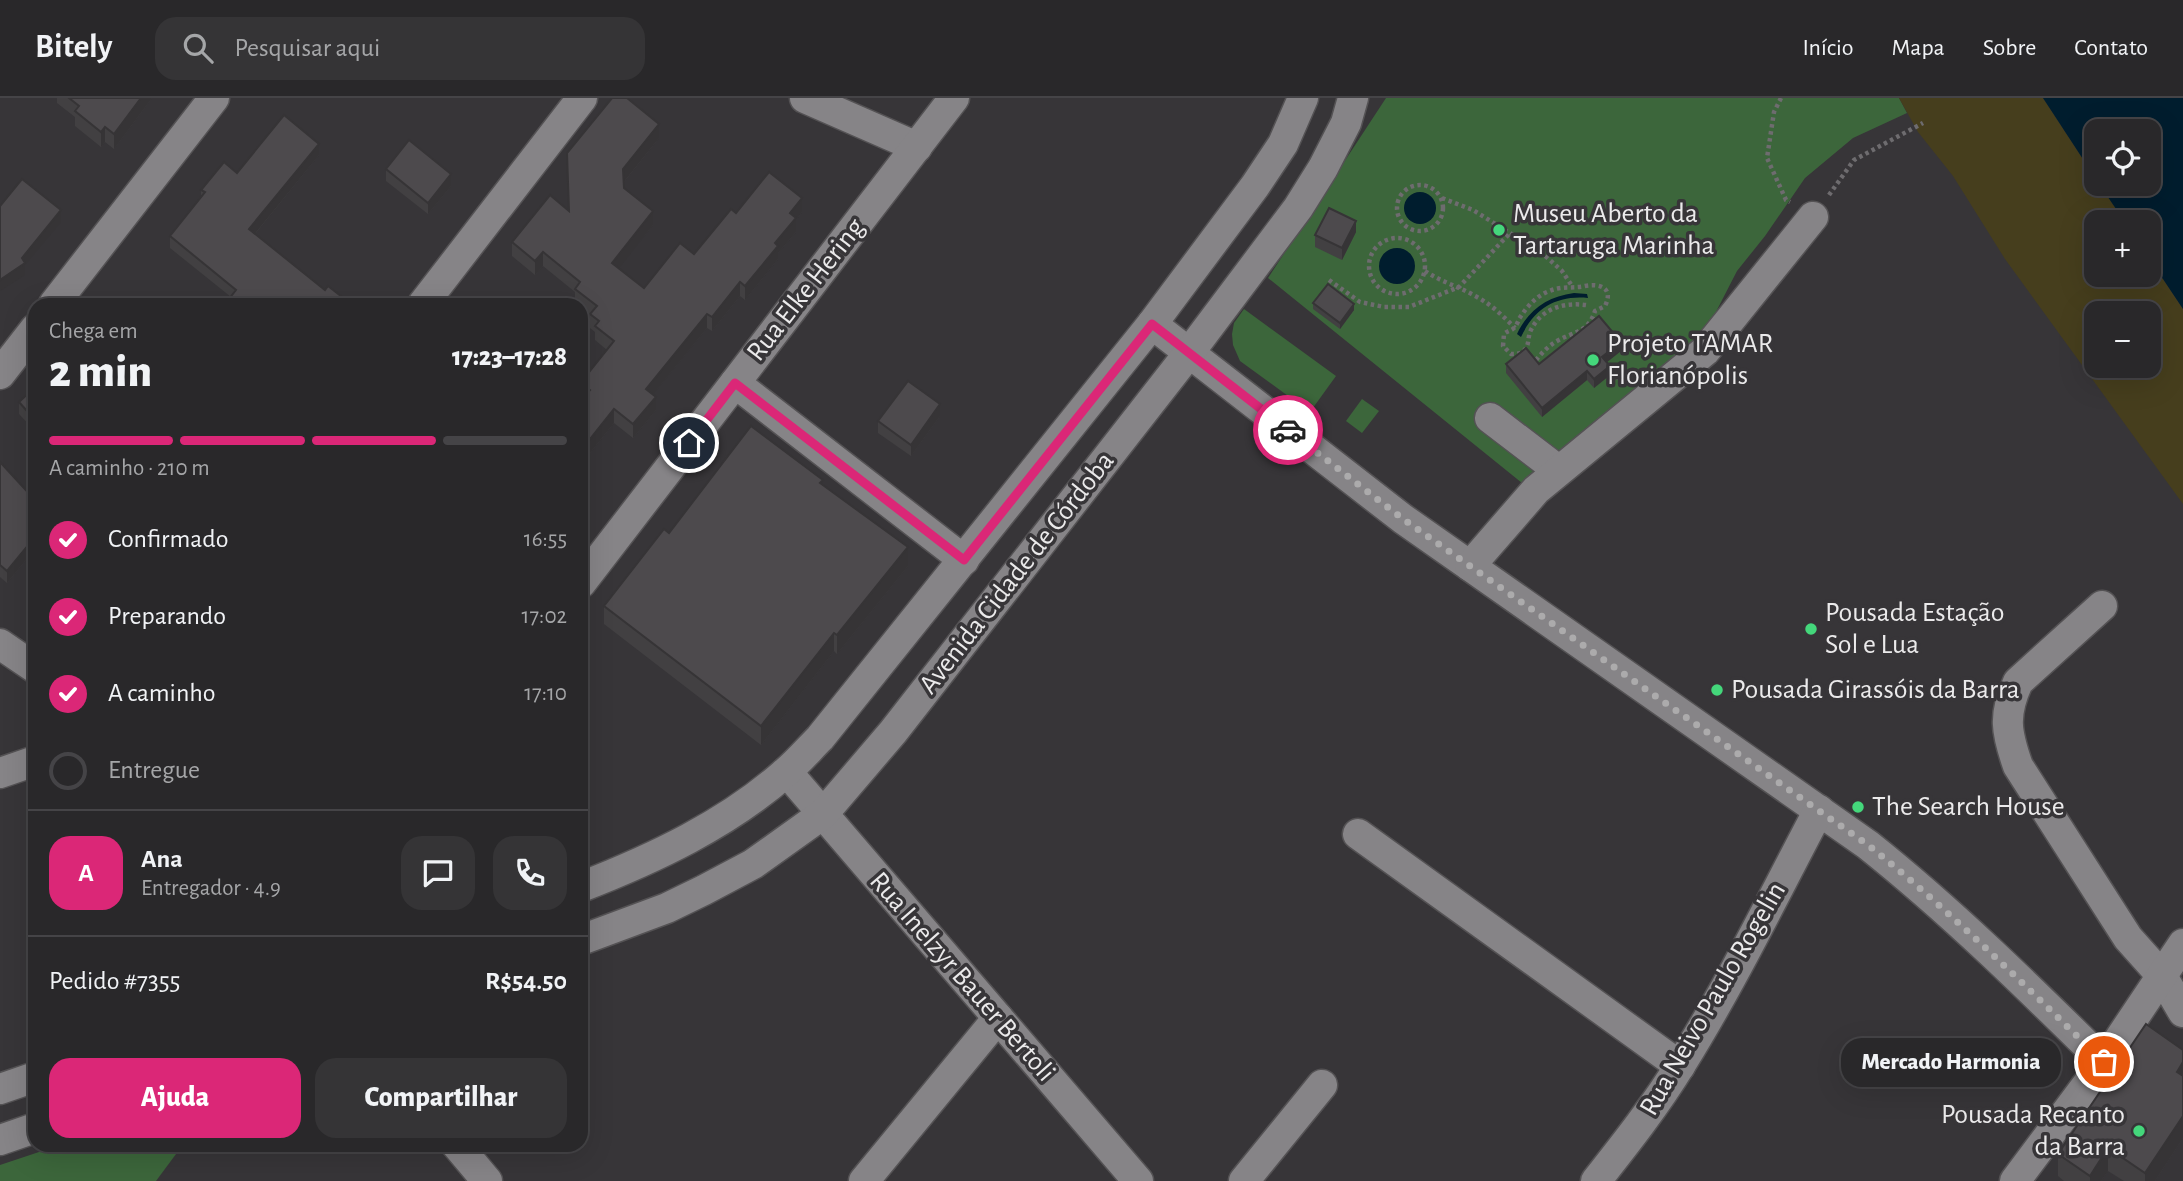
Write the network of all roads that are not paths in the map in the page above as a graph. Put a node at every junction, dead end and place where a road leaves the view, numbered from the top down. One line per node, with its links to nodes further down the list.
1 (214, 98): 9 (street)
2 (582, 98): 10 (street)
3 (805, 98): 7 (street)
4 (954, 98): 7 (street, Rua Elke Hering)
5 (1303, 98): 11 (street, Avenida Cidade de Córdoba)
6 (1353, 98): 13 (street, Avenida Cidade de Córdoba)
7 (917, 147): 15 (street, Rua Elke Hering)
8 (1813, 217): 17 (street)
9 (59, 298)
10 (427, 298)
11 (1152, 324): 13 (street); 18 (street, Avenida Cidade de Córdoba)
12 (28, 338): 14 (street)
13 (1189, 353): 19 (street); 28 (street, Avenida Cidade de Córdoba)
14 (0, 374)
15 (735, 383): 18 (street); 20 (street, Rua Elke Hering)
16 (1490, 418): 17 (street)
17 (1558, 470): 19 (street)
18 (964, 560): 25 (street, Avenida Cidade de Córdoba)
19 (1471, 566): 27 (street)
20 (588, 574)
21 (2102, 606): 33 (street)
22 (0, 644): 23 (street)
23 (28, 663)
24 (28, 764): 26 (street)
25 (787, 772): 28 (street, Rua Inelzyr Bauer Bertoli); 30 (street, Avenida Cidade de Córdoba)
26 (0, 774)
27 (1819, 810): 36 (street); 37 (street, Rua Neivo Paulo Rogelin)
28 (823, 814): 31 (street, Avenida Cidade de Córdoba); 35 (street, Rua Inelzyr Bauer Bertoli)
29 (1358, 834): 37 (street)
30 (588, 884)
31 (588, 937)
32 (2183, 944): 33 (street)
33 (2162, 976): 34 (street); 36 (street)
34 (2183, 1012)
35 (998, 1018): 45 (street); 46 (street, Rua Inelzyr Bauer Bertoli)
36 (2104, 1062): 49 (street)
37 (1680, 1066): 48 (street, Rua Neivo Paulo Rogelin)
38 (28, 1079): 40 (street)
39 (1322, 1085): 47 (street)
40 (0, 1089)
41 (28, 1130): 42 (street)
42 (0, 1140)
43 (463, 1152): 44 (street)
44 (487, 1181)
45 (864, 1181)
46 (1138, 1181)
47 (1244, 1181)
48 (1597, 1181)
49 (2015, 1181)

